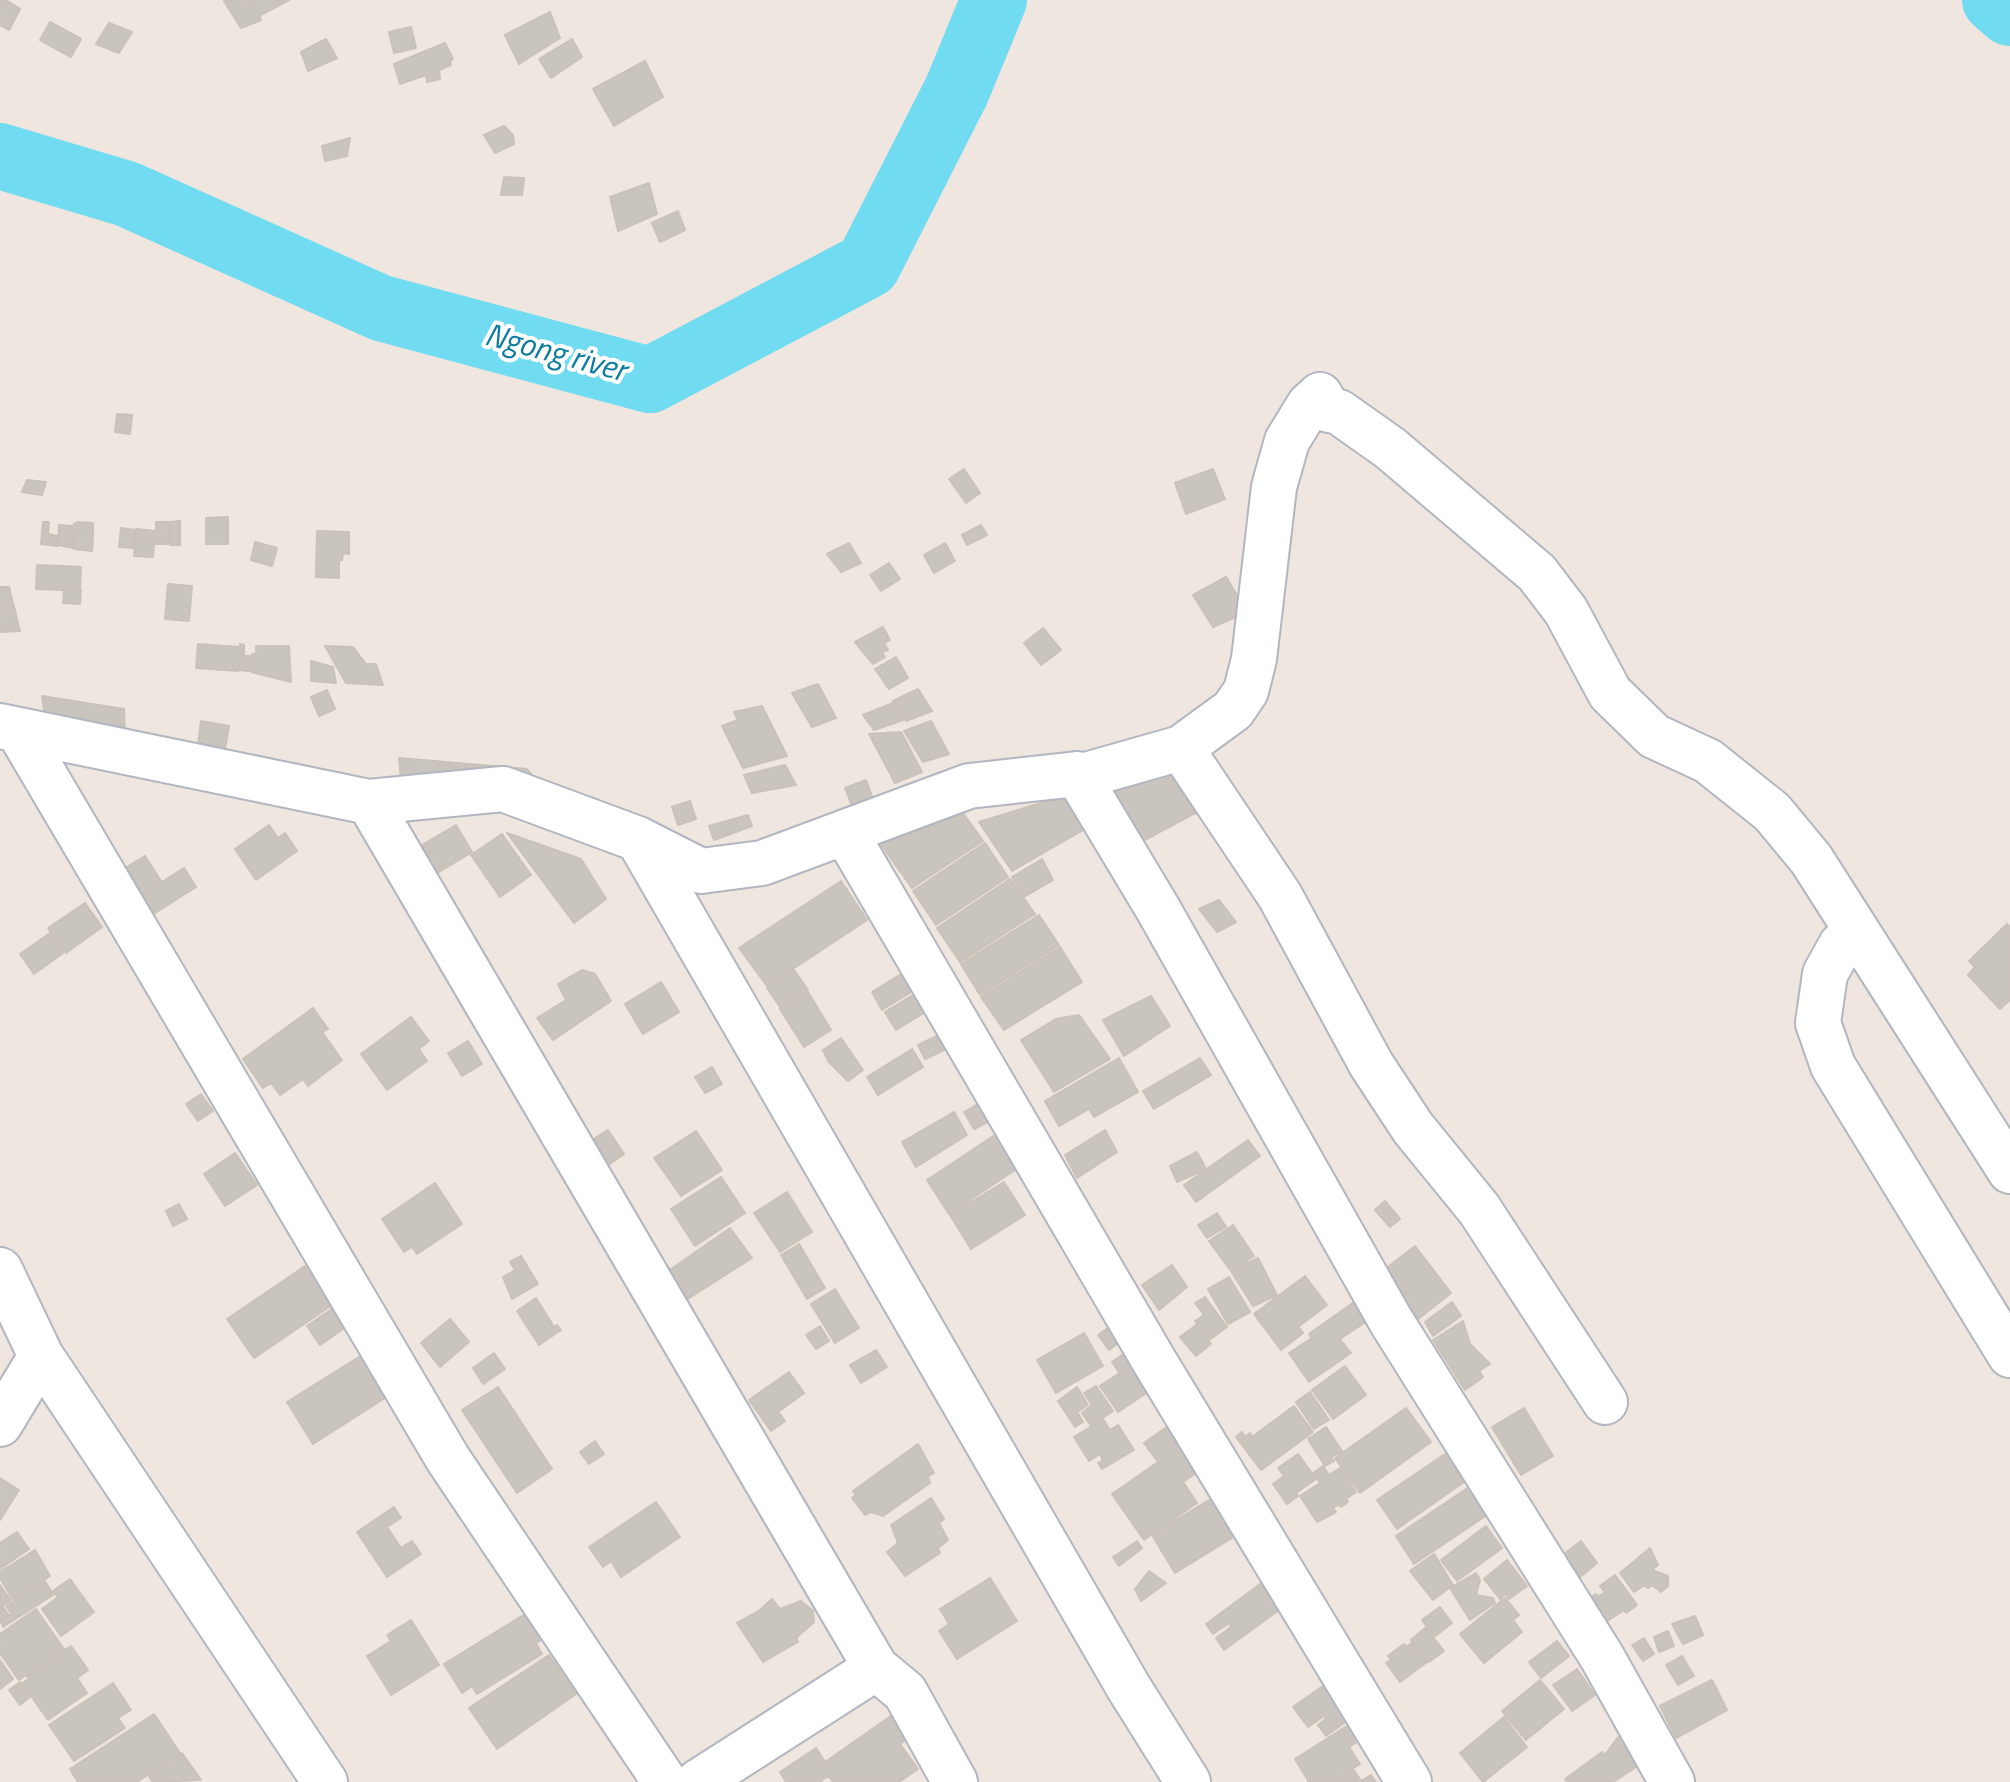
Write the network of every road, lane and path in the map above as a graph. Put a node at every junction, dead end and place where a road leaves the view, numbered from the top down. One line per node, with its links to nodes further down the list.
1 (9, 728): 4 (street); 16 (street)
2 (1181, 748): 3 (street); 8 (street); 12 (street)
3 (1077, 774): 5 (street); 21 (street)
4 (369, 802): 6 (street); 14 (street)
5 (845, 832): 6 (street); 20 (street)
6 (638, 839): 19 (street)
7 (1841, 945): 10 (street)
8 (2010, 1171)
9 (0, 1270): 11 (street)
10 (2010, 1355)
11 (41, 1356): 13 (street); 15 (street)
12 (1605, 1402)
13 (0, 1424)
14 (876, 1668): 17 (street); 18 (street)
15 (325, 1782)
16 (665, 1782)
17 (698, 1782)
18 (955, 1782)
19 (1188, 1782)
20 (1409, 1782)
21 (1672, 1782)

